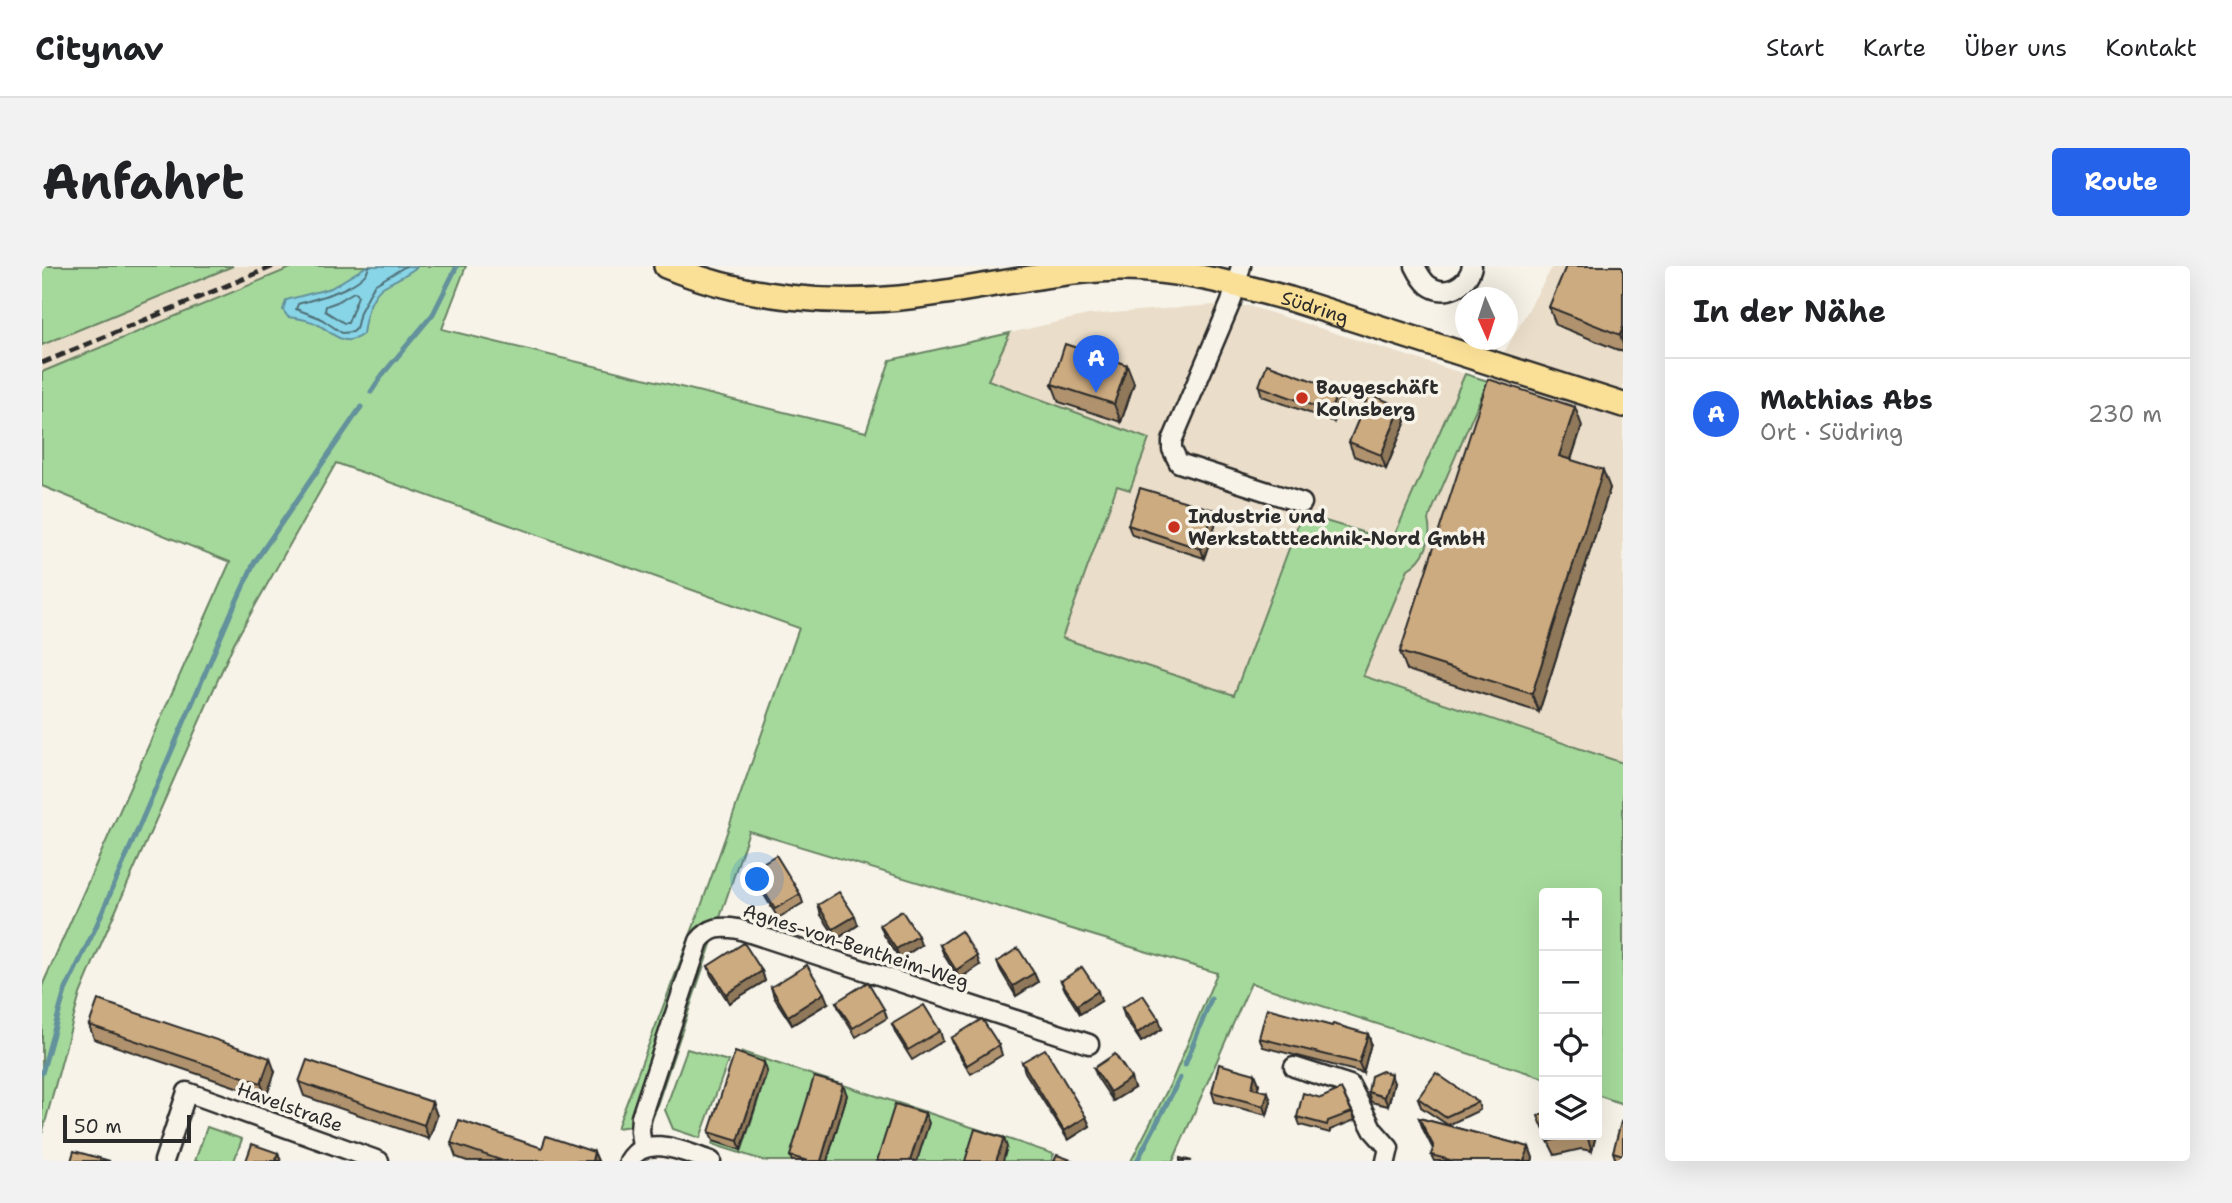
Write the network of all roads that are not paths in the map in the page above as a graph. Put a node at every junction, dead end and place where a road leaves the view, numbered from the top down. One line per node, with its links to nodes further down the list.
1 (666, 266): 4 (main road, Südring)
2 (1415, 266): 3 (street)
3 (1472, 266)
4 (1238, 275): 5 (main road, Südring); 6 (street)
5 (1623, 405)
6 (1302, 503)
7 (1089, 1044): 9 (street, Agnes-von-Bentheim-Weg)
8 (1294, 1067): 14 (street)
9 (642, 1148): 12 (street); 13 (street)
10 (164, 1161): 11 (street, Havelstraße)
11 (379, 1161)
12 (629, 1161)
13 (711, 1161)
14 (1387, 1161)

